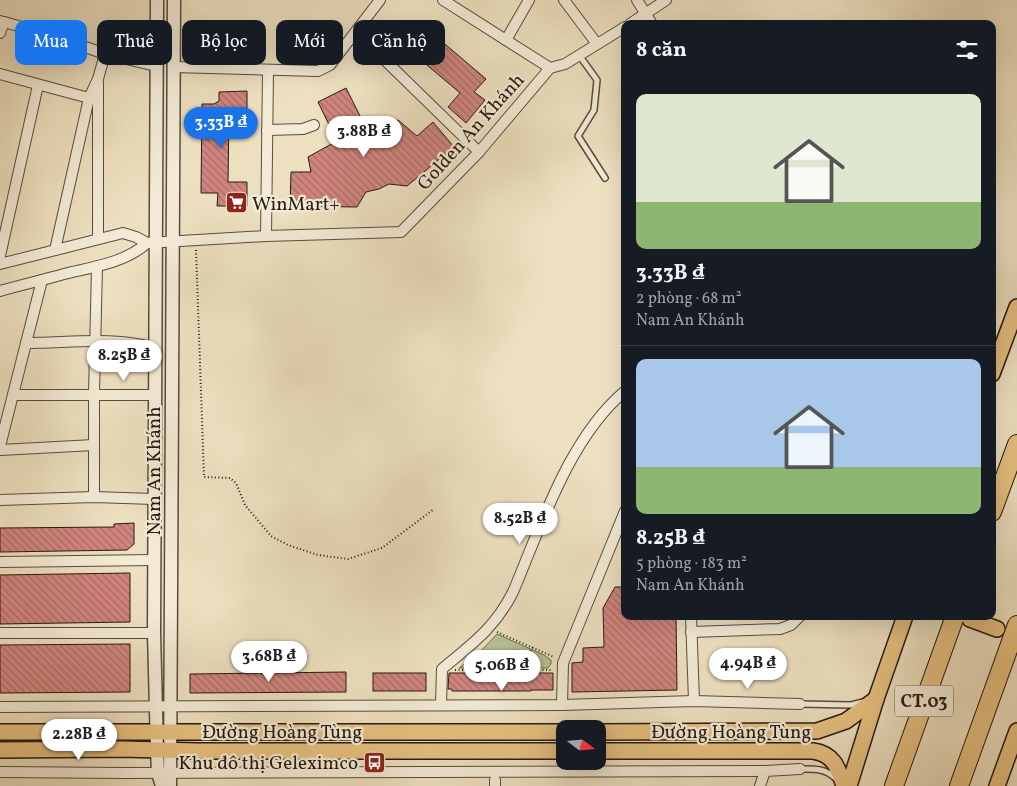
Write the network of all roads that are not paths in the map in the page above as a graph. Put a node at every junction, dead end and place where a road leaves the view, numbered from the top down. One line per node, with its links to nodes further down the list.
1 (157, 0): 24 (street, Nam An Khánh)
2 (174, 0): 25 (street, Nam An Khánh)
3 (380, 0): 10 (street)
4 (444, 0): 17 (street)
5 (530, 0): 17 (street)
6 (564, 0): 18 (street)
7 (637, 0): 9 (street)
8 (666, 0): 9 (street)
9 (646, 14): 11 (street); 12 (street)
10 (365, 20)
11 (636, 20)
12 (650, 20)
13 (2, 22): 15 (street); 19 (street)
14 (621, 29): 18 (street, Golden An Khánh)
15 (0, 33)
16 (353, 36): 27 (street)
17 (506, 40): 26 (street)
18 (597, 44): 20 (street, Golden An Khánh)
19 (97, 51)
20 (579, 55): 26 (street, Golden An Khánh); 35 (lane)
21 (102, 65): 29 (street)
22 (152, 65): 24 (street)
23 (390, 65): 34 (street)
24 (156, 66): 39 (street, Nam An Khánh)
25 (173, 67): 27 (street); 38 (street, Nam An Khánh)
26 (550, 68): 34 (street, Golden An Khánh)
27 (268, 70): 33 (street)
28 (0, 74): 30 (street)
29 (98, 79): 31 (street); 37 (street)
30 (38, 85): 31 (street); 41 (street)
31 (89, 98): 40 (street)
32 (314, 125): 33 (street)
33 (267, 130): 36 (street)
34 (479, 152): 36 (street, Golden An Khánh)
35 (606, 178)
36 (266, 236): 38 (street, Golden An Khánh)
37 (98, 239): 39 (street); 40 (street)
38 (172, 242): 39 (street, Golden An Khánh); 66 (street, Nam An Khánh)
39 (151, 243): 43 (street); 49 (street, Nam An Khánh)
40 (55, 250): 42 (street)
41 (0, 256)
42 (0, 264)
43 (97, 266): 44 (street); 47 (street)
44 (42, 280): 45 (street); 48 (street)
45 (0, 291)
46 (1017, 307): 50 (main road)
47 (96, 342): 48 (street); 49 (street); 51 (street)
48 (26, 344): 52 (street)
49 (156, 348): 53 (street, Nam An Khánh)
50 (996, 351)
51 (94, 394): 52 (street); 53 (street); 56 (street)
52 (13, 395): 57 (street)
53 (154, 395): 59 (street, Nam An Khánh)
54 (621, 395): 80 (street)
55 (1017, 444): 61 (highway)
56 (94, 445): 57 (street); 58 (street)
57 (0, 448)
58 (94, 497): 59 (street); 60 (street)
59 (154, 499): 63 (street, Nam An Khánh)
60 (0, 500)
61 (996, 501)
62 (621, 521): 81 (street)
63 (154, 560): 64 (street); 65 (street, Nam An Khánh)
64 (0, 562)
65 (154, 592): 66 (street); 76 (street, Nam An Khánh)
66 (171, 592): 83 (street, Nam An Khánh)
67 (691, 620): 74 (street)
68 (796, 620): 74 (street)
69 (903, 620): 77 (main road)
70 (962, 620): 103 (highway, CT.03)
71 (969, 620): 73 (main road)
72 (1017, 625): 104 (highway)
73 (997, 629)
74 (691, 632): 78 (street)
75 (0, 633): 76 (street)
76 (154, 633): 82 (street, Nam An Khánh)
77 (876, 699): 79 (lane); 89 (main road, Đường Hoàng Tùng); 102 (main road)
78 (694, 701): 79 (street); 81 (street)
79 (803, 704)
80 (441, 705): 81 (street); 83 (street)
81 (562, 705)
82 (156, 706): 83 (street); 84 (street); 87 (street, Nam An Khánh)
83 (170, 706): 87 (street, Nam An Khánh)
84 (0, 707)
85 (1017, 731): 105 (main road)
86 (0, 732): 87 (main road, Đường Hoàng Tùng)
87 (163, 732): 88 (main road, Đường Hoàng Tùng); 91 (street)
88 (556, 732)
89 (606, 732)
90 (0, 750): 91 (main road, Đường Hoàng Tùng)
91 (163, 750): 92 (main road, Đường Hoàng Tùng); 97 (street)
92 (556, 751)
93 (606, 751): 101 (main road, Đường Hoàng Tùng)
94 (804, 769): 95 (street); 101 (lane)
95 (765, 770): 97 (street); 100 (street)
96 (0, 772): 97 (street)
97 (164, 773): 98 (street); 99 (street)
98 (162, 786)
99 (170, 786)
100 (760, 786)
101 (843, 786)
102 (850, 786)
103 (894, 786)
104 (958, 786)
105 (997, 786)

